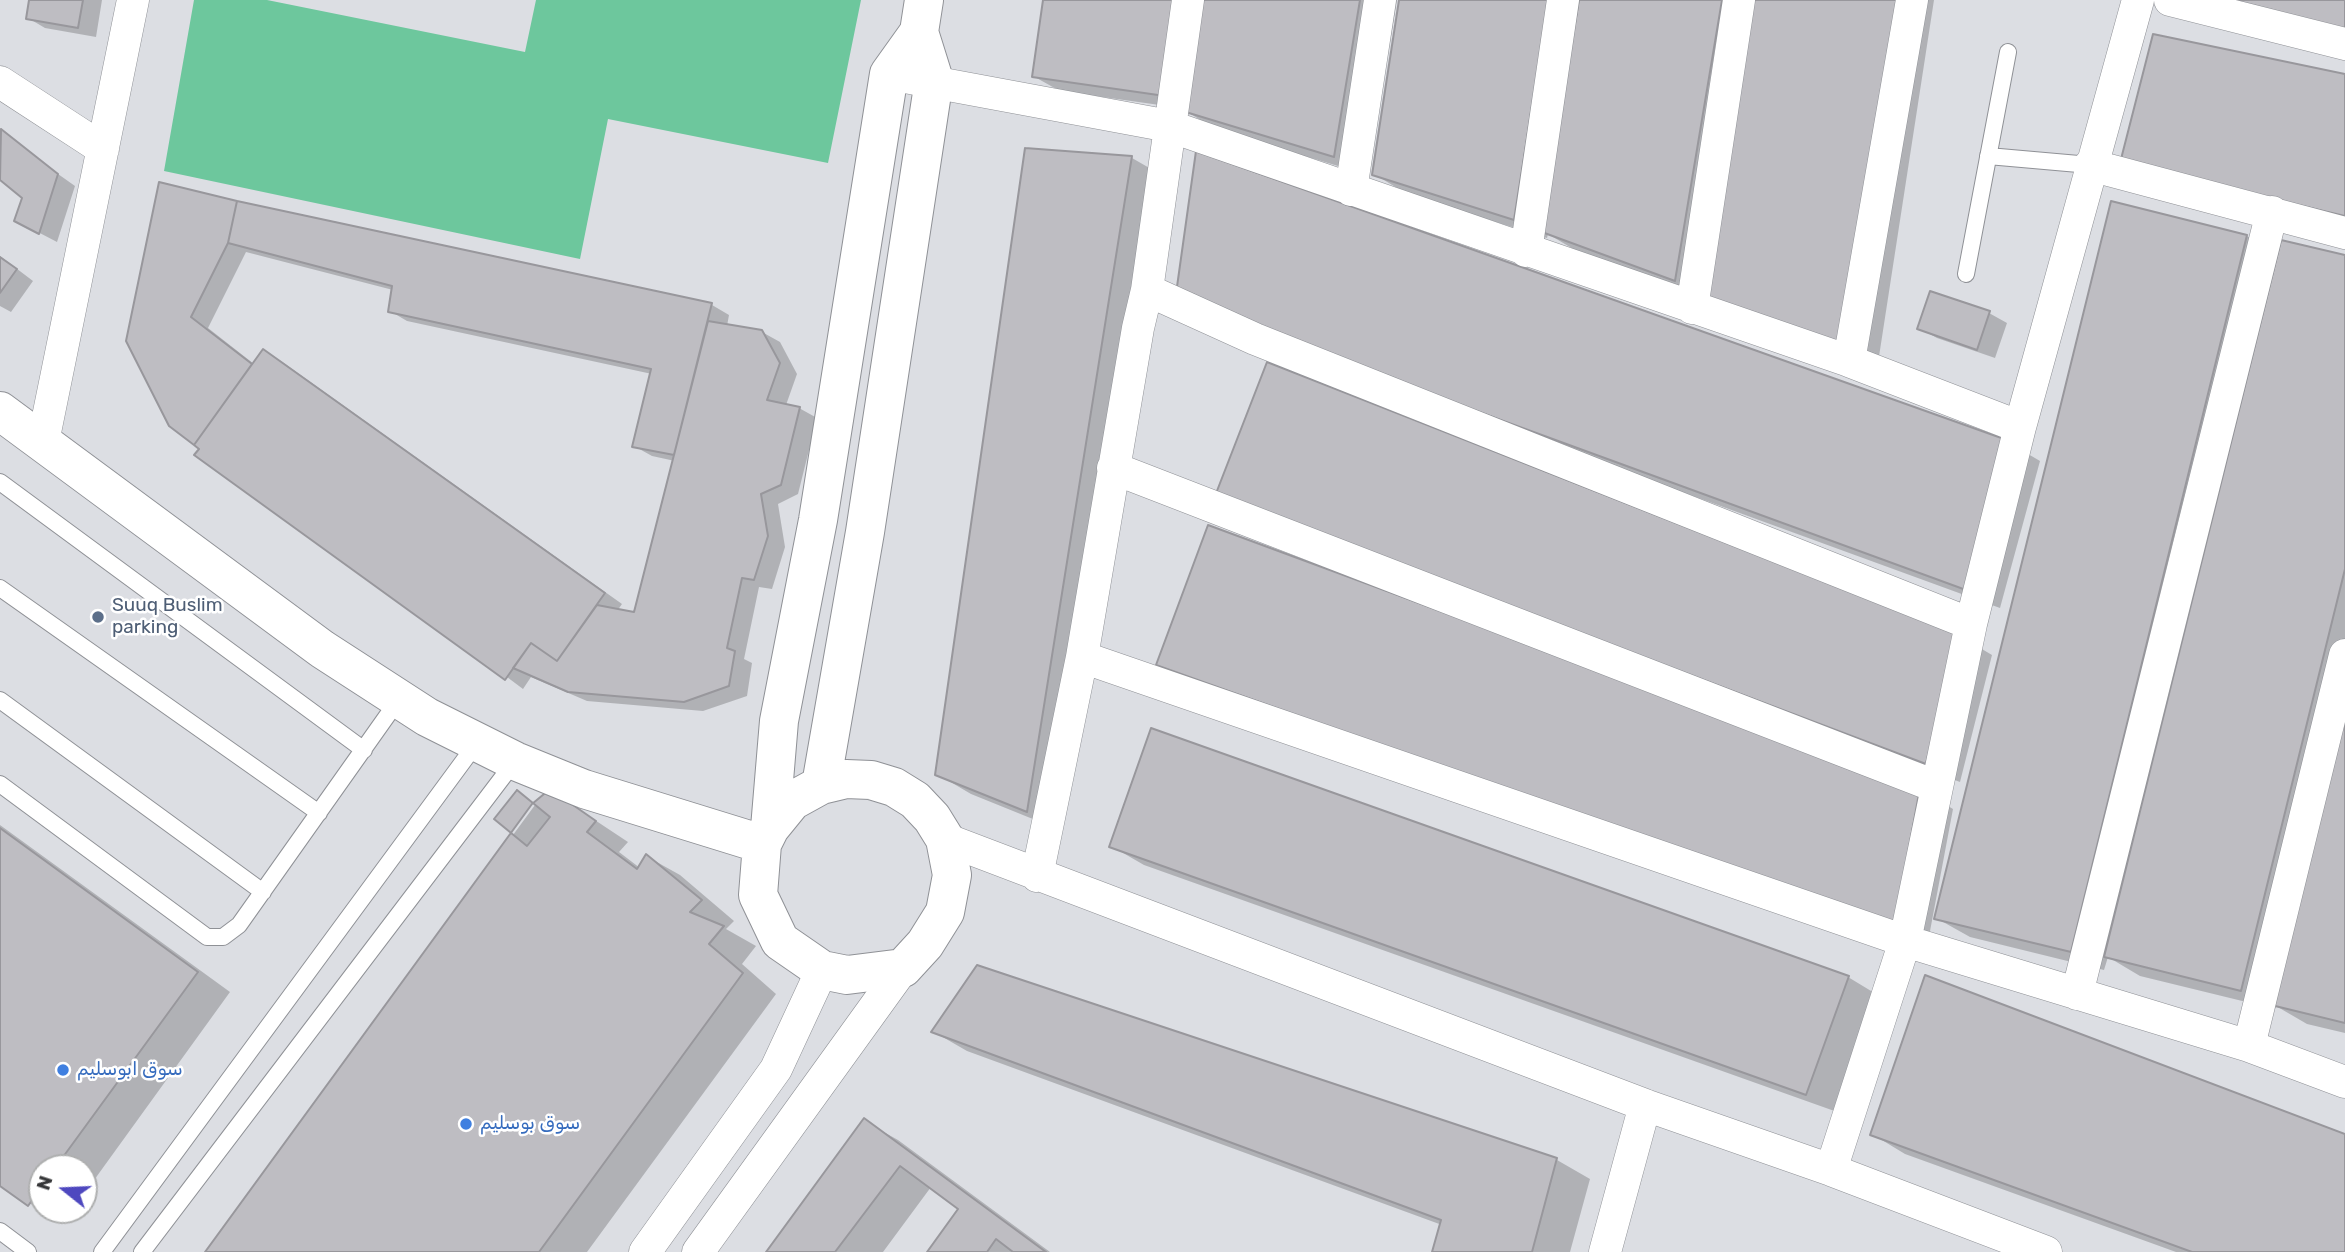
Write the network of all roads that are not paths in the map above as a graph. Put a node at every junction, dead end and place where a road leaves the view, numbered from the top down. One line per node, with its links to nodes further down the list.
1 (133, 0): 16 (street)
2 (1188, 0): 15 (street)
3 (1380, 0): 19 (street)
4 (1563, 0): 22 (street)
5 (1739, 0): 25 (street)
6 (1912, 0): 26 (street)
7 (2138, 0): 18 (street)
8 (2170, 0): 10 (street)
9 (922, 16): 12 (street); 13 (street)
10 (2345, 44)
11 (2008, 52): 17 (lane)
12 (889, 74): 13 (street); 45 (street)
13 (934, 80): 15 (street); 42 (street)
14 (0, 82): 16 (street)
15 (1168, 127): 19 (street); 24 (street)
16 (103, 149): 29 (street)
17 (1988, 156): 18 (lane); 23 (lane)
18 (2090, 165): 20 (street); 28 (street)
19 (1351, 190): 22 (street)
20 (2272, 212): 21 (street); 52 (street)
21 (2345, 233)
22 (1526, 251): 25 (street)
23 (1966, 274)
24 (1147, 290): 30 (street); 33 (street)
25 (1692, 308): 26 (street)
26 (1849, 361): 28 (street)
27 (0, 411): 29 (street)
28 (2020, 427): 33 (street)
29 (43, 442): 36 (street)
30 (1113, 468): 35 (street); 43 (street)
31 (0, 482): 39 (lane)
32 (0, 588): 44 (lane)
33 (1971, 624): 43 (street)
34 (2345, 655): 53 (street)
35 (1082, 657): 47 (street); 49 (street)
36 (398, 699): 38 (street); 39 (lane)
37 (0, 701): 48 (lane)
38 (476, 744): 40 (street); 59 (lane)
39 (364, 750): 44 (lane)
40 (515, 761): 45 (street); 60 (lane)
41 (0, 784): 48 (lane)
42 (821, 785): 45 (street); 46 (street)
43 (1935, 786): 49 (street)
44 (319, 813): 48 (lane)
45 (766, 836): 51 (street)
46 (944, 839): 47 (street); 50 (street)
47 (1037, 876): 55 (street)
48 (263, 892)
49 (1905, 941): 52 (street); 56 (street)
50 (903, 968): 51 (street); 62 (street)
51 (822, 970): 61 (street)
52 (2077, 994): 53 (street)
53 (2249, 1046): 54 (street)
54 (2345, 1082)
55 (1645, 1105): 56 (street); 63 (street)
56 (1831, 1170): 64 (street)
57 (0, 1231): 58 (lane)
58 (28, 1252)
59 (102, 1252)
60 (142, 1252)
61 (645, 1252)
62 (698, 1252)
63 (1605, 1252)
64 (2046, 1252)

